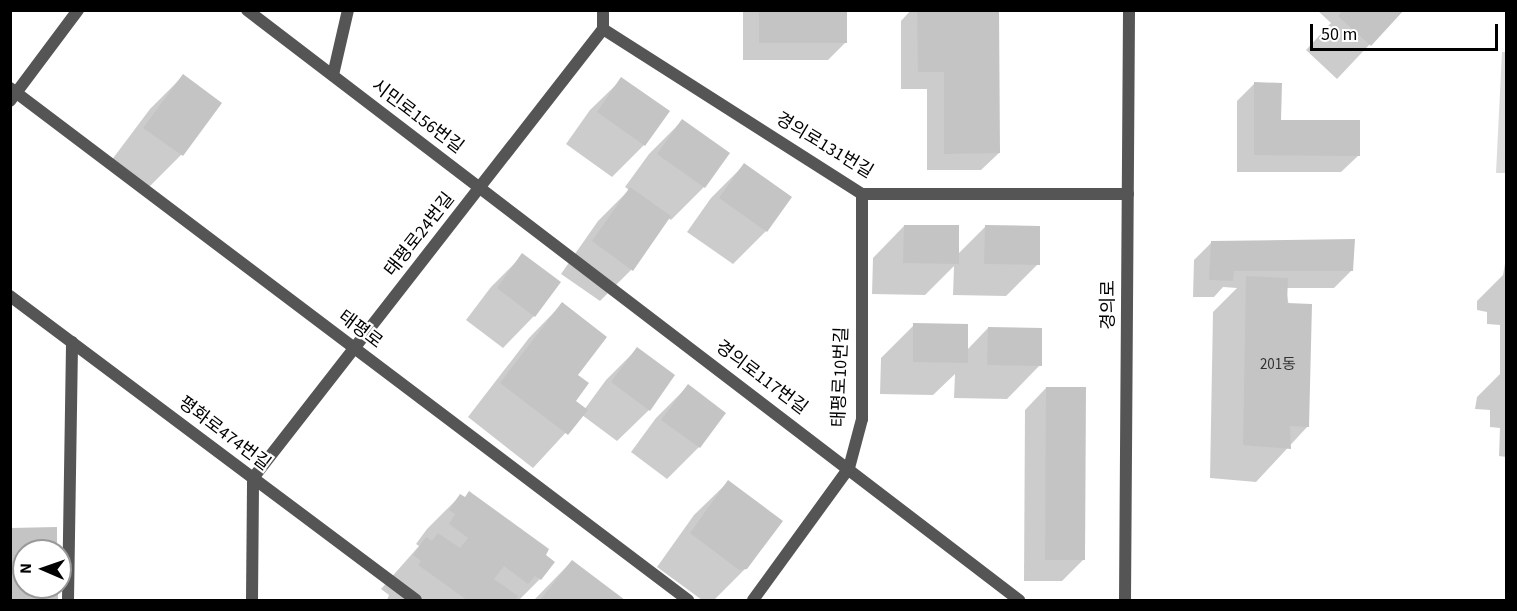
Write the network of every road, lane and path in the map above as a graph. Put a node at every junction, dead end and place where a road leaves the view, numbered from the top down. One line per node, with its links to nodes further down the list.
1 (78, 10): 8 (street)
2 (247, 10): 7 (street, 시민로156번길)
3 (348, 10): 7 (street)
4 (603, 10): 6 (street)
5 (1129, 10): 11 (street, 경의로)
6 (603, 29): 9 (street, 태평로24번길); 10 (street, 경의로131번길)
7 (333, 75): 9 (street, 시민로156번길)
8 (13, 94): 14 (street, 태평로)
9 (480, 187): 14 (street, 태평로24번길); 15 (street, 경의로117번길)
10 (862, 194): 11 (street, 경의로131번길); 15 (street, 태평로10번길)
11 (1128, 194): 23 (street, 경의로)
12 (10, 296): 13 (street, 평화로474번길)
13 (72, 342): 16 (street, 평화로474번길); 17 (street)
14 (354, 348): 16 (street, 태평로24번길); 20 (street, 태평로)
15 (849, 468): 21 (street, 태평로10번길); 22 (street, 경의로117번길)
16 (253, 478): 18 (street); 19 (street, 평화로474번길)
17 (68, 600)
18 (252, 600)
19 (416, 600)
20 (688, 600)
21 (753, 600)
22 (1019, 600)
23 (1125, 600)

